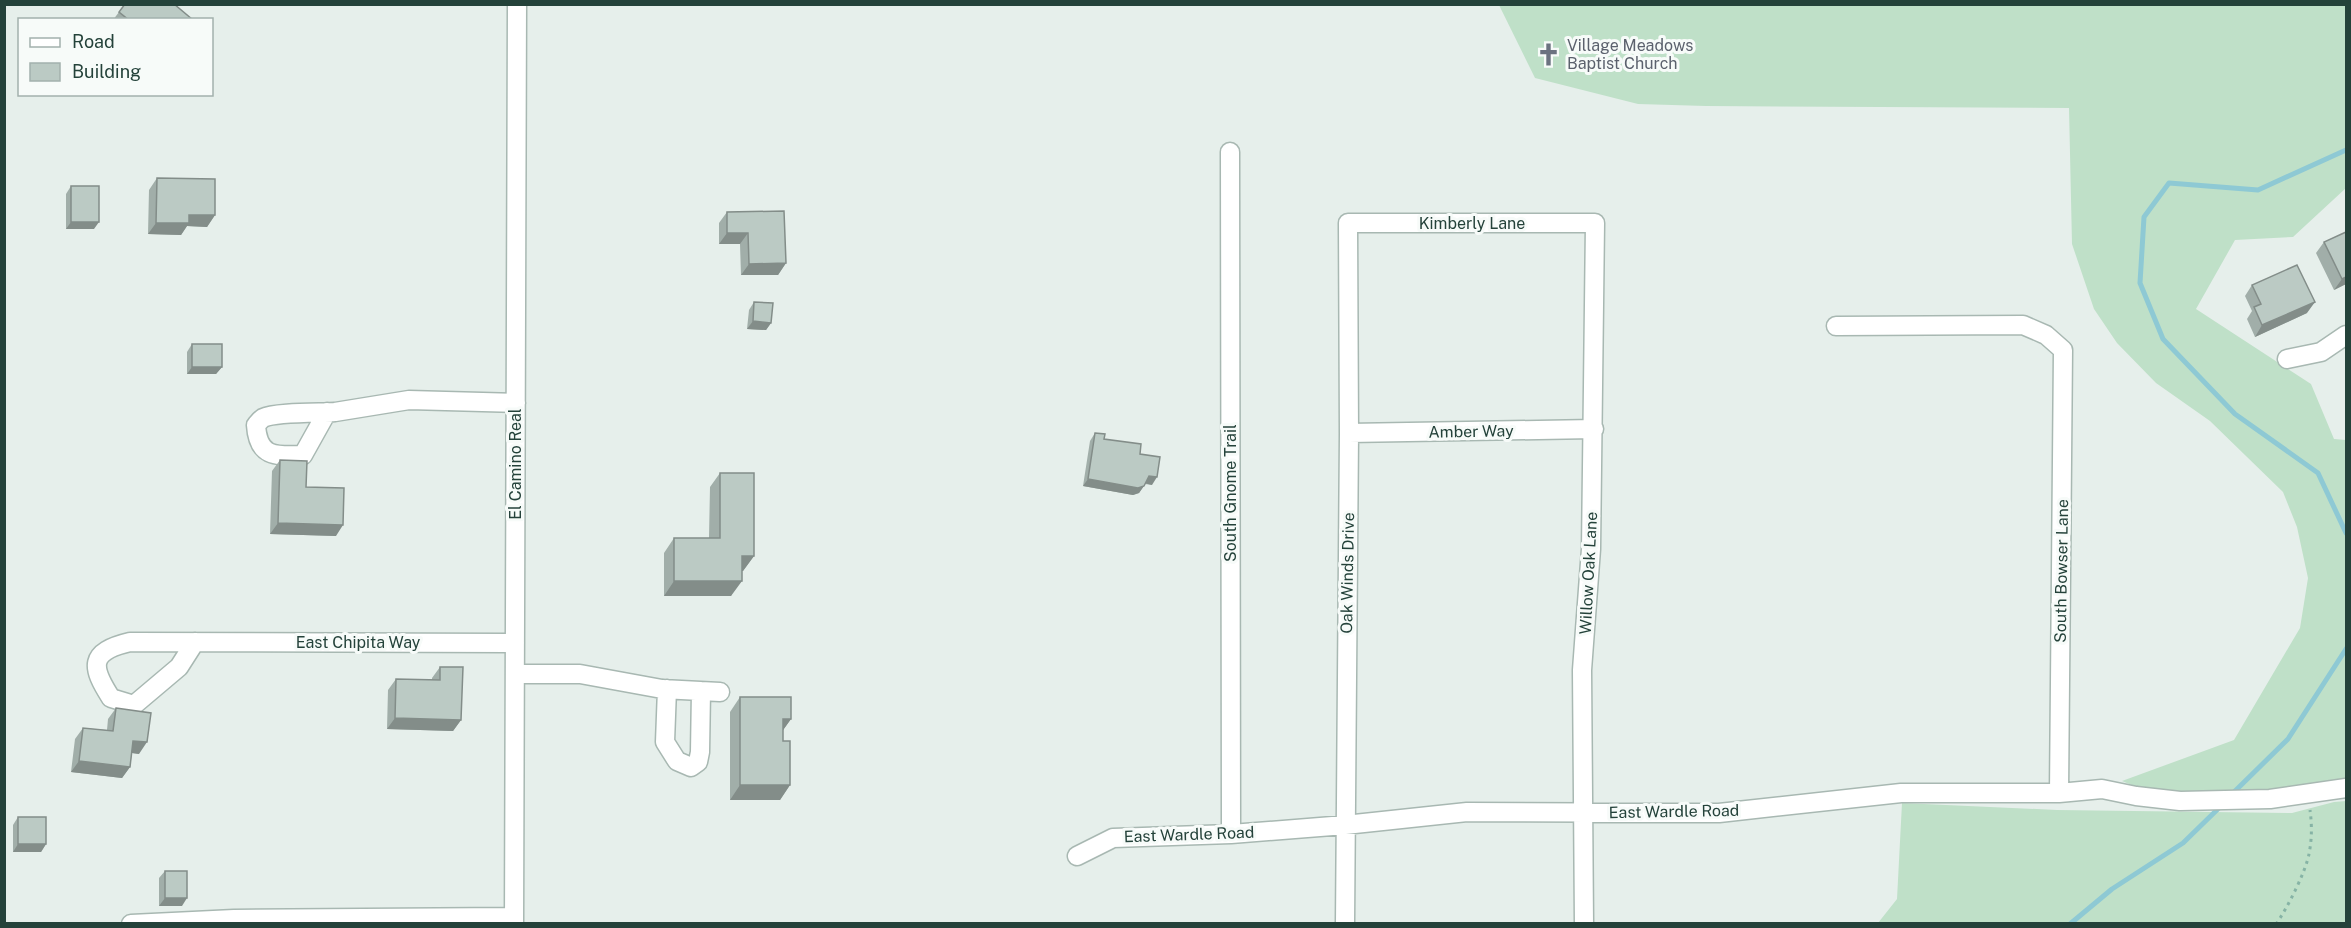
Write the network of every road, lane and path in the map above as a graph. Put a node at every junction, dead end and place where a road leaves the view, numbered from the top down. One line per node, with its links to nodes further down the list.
1 (518, 4): 8 (street, El Camino Real)
2 (1230, 152): 23 (street, South Gnome Trail)
3 (1348, 223): 4 (street, Kimberly Lane); 11 (street, Oak Winds Drive)
4 (1596, 223): 10 (street, Willow Oak Lane)
5 (1836, 326): 19 (street, South Bowser Lane)
6 (2346, 335): 7 (street)
7 (2287, 359)
8 (516, 403): 9 (street); 13 (street, El Camino Real)
9 (327, 412)
10 (1594, 429): 11 (street, Amber Way); 21 (street, Willow Oak Lane)
11 (1349, 433): 22 (street, Oak Winds Drive)
12 (199, 643): 12 (street, East Chipita Way); 13 (street, East Chipita Way)
13 (515, 643): 14 (street, El Camino Real)
14 (515, 674): 15 (street); 25 (street, El Camino Real)
15 (667, 689): 16 (street); 16 (street)
16 (701, 691): 17 (street)
17 (720, 692)
18 (2346, 788): 20 (street, East Wardle Road)
19 (2059, 792): 20 (street, East Wardle Road); 21 (street, East Wardle Road)
20 (2308, 793): 30 (path)
21 (1583, 812): 22 (street, East Wardle Road); 29 (street, Willow Oak Lane)
22 (1345, 825): 23 (street, East Wardle Road); 28 (street, Oak Winds Drive)
23 (1231, 834): 24 (street, East Wardle Road)
24 (1077, 856)
25 (514, 920): 26 (street)
26 (167, 922): 27 (street)
27 (131, 924)
28 (1345, 924)
29 (1584, 924)
30 (2276, 924)

